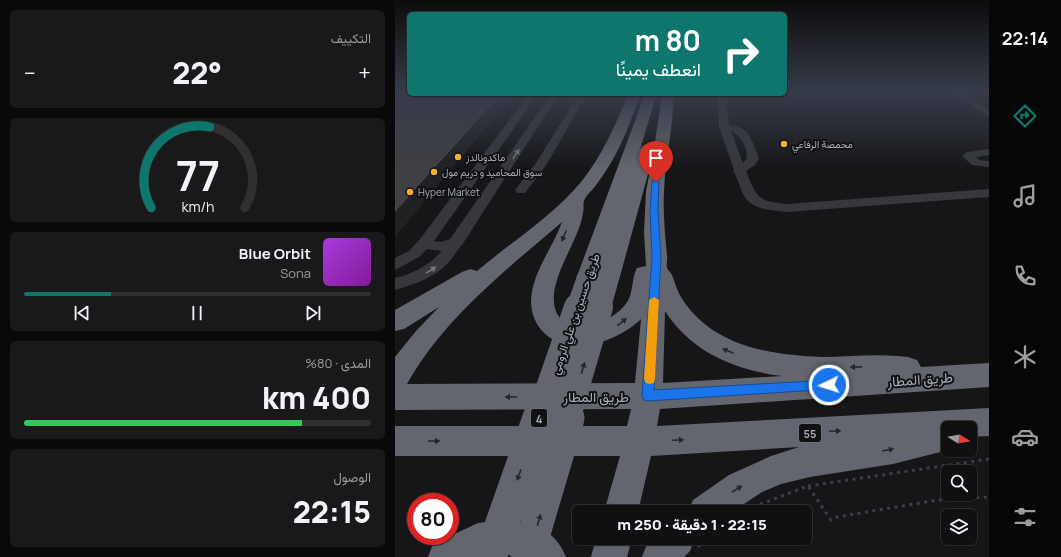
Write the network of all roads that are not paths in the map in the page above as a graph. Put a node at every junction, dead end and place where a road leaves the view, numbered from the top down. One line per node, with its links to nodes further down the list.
1 (516, 118): 17 (lane)
2 (539, 118): 18 (lane, one-way to 2)
3 (569, 118): 13 (lane)
4 (625, 118): 15 (highway)
5 (644, 118): 21 (highway, طريق حسين بن علي الرومي / 4)
6 (658, 118): 21 (highway, طريق حسين بن علي الرومي / 4)
7 (666, 118): 19 (highway)
8 (723, 118): 9 (lane)
9 (724, 127): 12 (lane); 12 (lane)
10 (989, 152): 11 (lane)
11 (989, 164)
12 (739, 171): 14 (lane)
13 (521, 190)
14 (989, 193)
15 (575, 199): 16 (highway); 19 (highway, one-way to 19)
16 (527, 240): 23 (highway); 26 (highway)
17 (425, 242): 18 (lane); 20 (lane)
18 (457, 242): 22 (lane, one-way to 18)
19 (657, 257): 25 (highway, one-way to 19); 27 (highway)
20 (395, 265)
21 (598, 280): 38 (highway, طريق حسين بن علي الرومي / 4, one-way to 38, bridge); 39 (highway, طريق حسين بن علي الرومي / 4, one-way to 21, bridge)
22 (395, 284)
23 (395, 322)
24 (989, 375): 25 (highway, طريق المطار)
25 (950, 377): 27 (highway, طريق المطار)
26 (395, 380)
27 (648, 396): 28 (highway, طريق المطار, one-way to 28); 32 (highway)
28 (395, 397)
29 (980, 425): 32 (highway, 55, one-way to 29)
30 (941, 437): 34 (highway, one-way to 30)
31 (395, 440): 32 (highway, 55, one-way to 32)
32 (639, 442): 33 (highway)
33 (623, 505)
34 (714, 505)
35 (612, 545): 41 (highway)
36 (671, 545): 42 (highway)
37 (446, 557): 40 (highway)
38 (490, 557)
39 (527, 557)
40 (548, 557)
41 (609, 557)
42 (660, 557)

